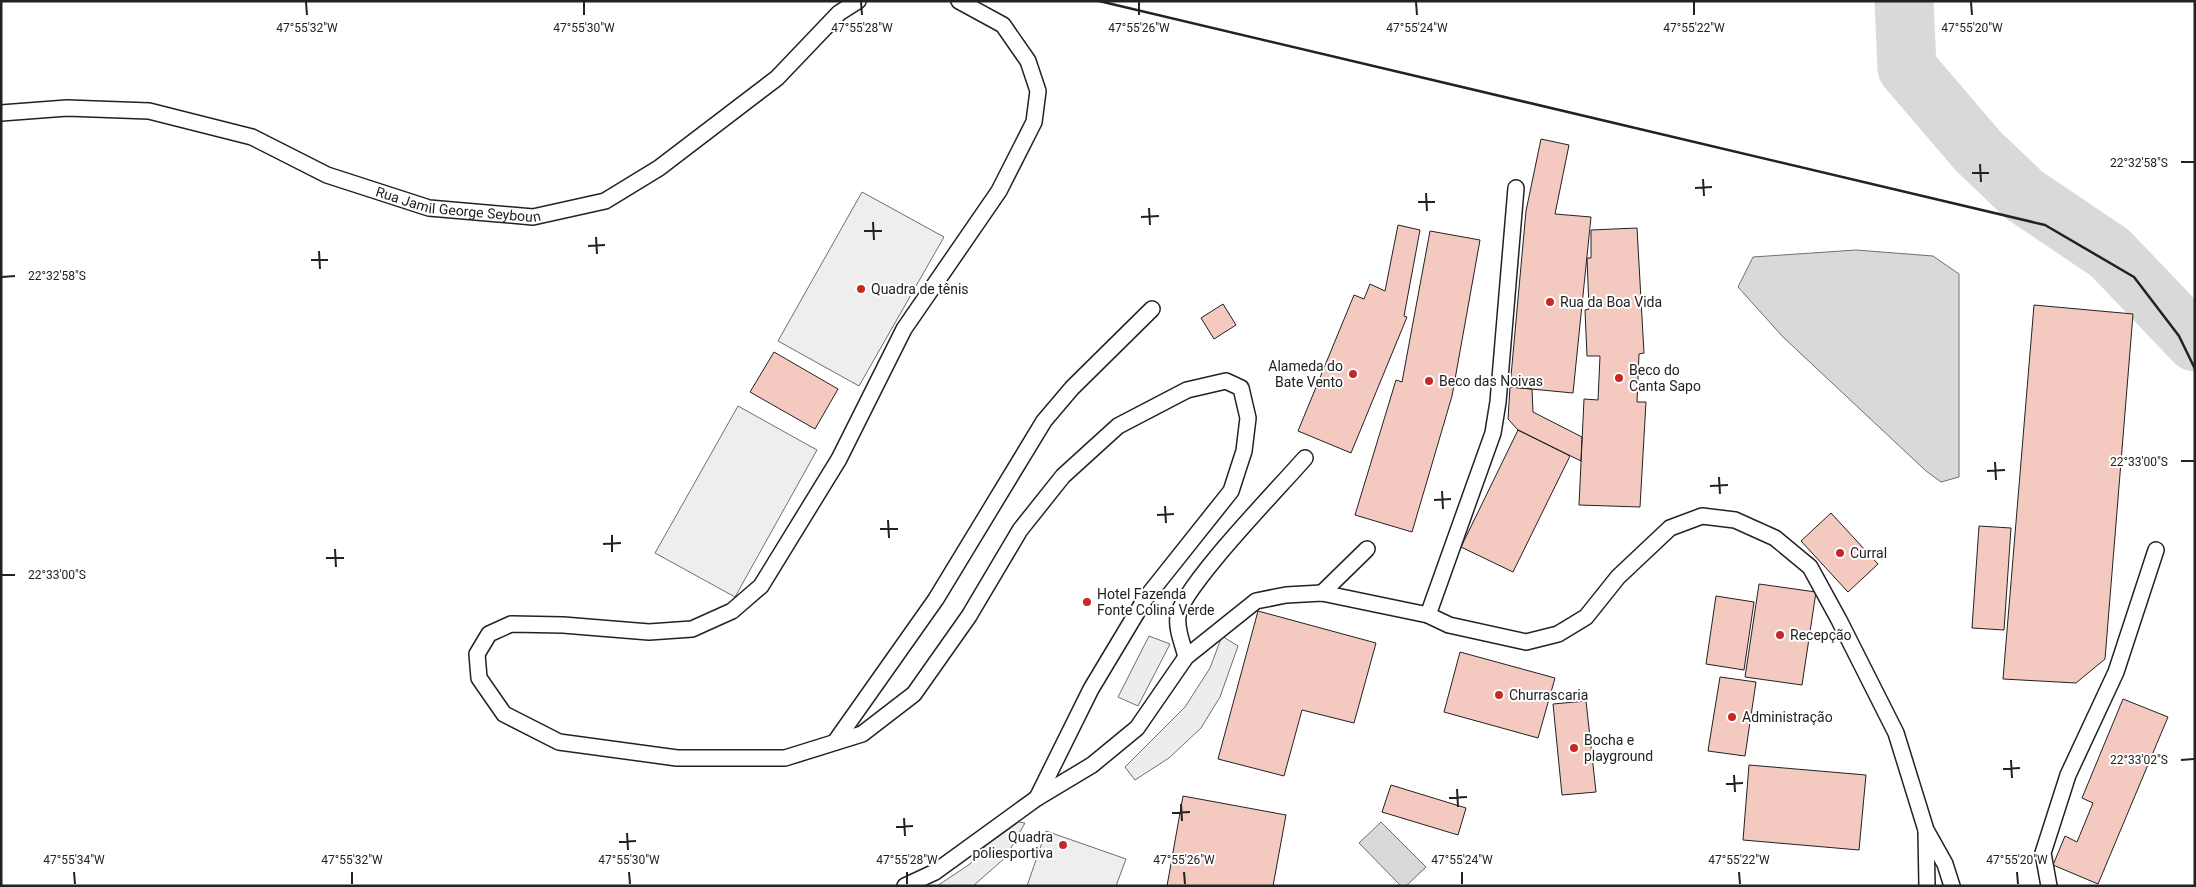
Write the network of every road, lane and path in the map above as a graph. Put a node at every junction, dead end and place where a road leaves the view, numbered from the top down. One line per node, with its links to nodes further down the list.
1 (858, 1): 3 (lane, Rua Jamil George Seyboun)
2 (959, 1): 12 (lane)
3 (1, 113)
4 (1516, 188): 10 (lane)
5 (1152, 309): 12 (lane)
6 (1305, 458): 11 (lane)
7 (1367, 549): 9 (lane)
8 (2156, 550): 18 (lane)
9 (1322, 593): 10 (lane); 11 (lane)
10 (1428, 615): 14 (lane)
11 (1186, 657): 13 (lane)
12 (835, 742): 13 (lane)
13 (1037, 798): 15 (lane)
14 (1926, 830): 16 (lane); 17 (lane)
15 (905, 886)
16 (1927, 886)
17 (1952, 886)
18 (2049, 886)

